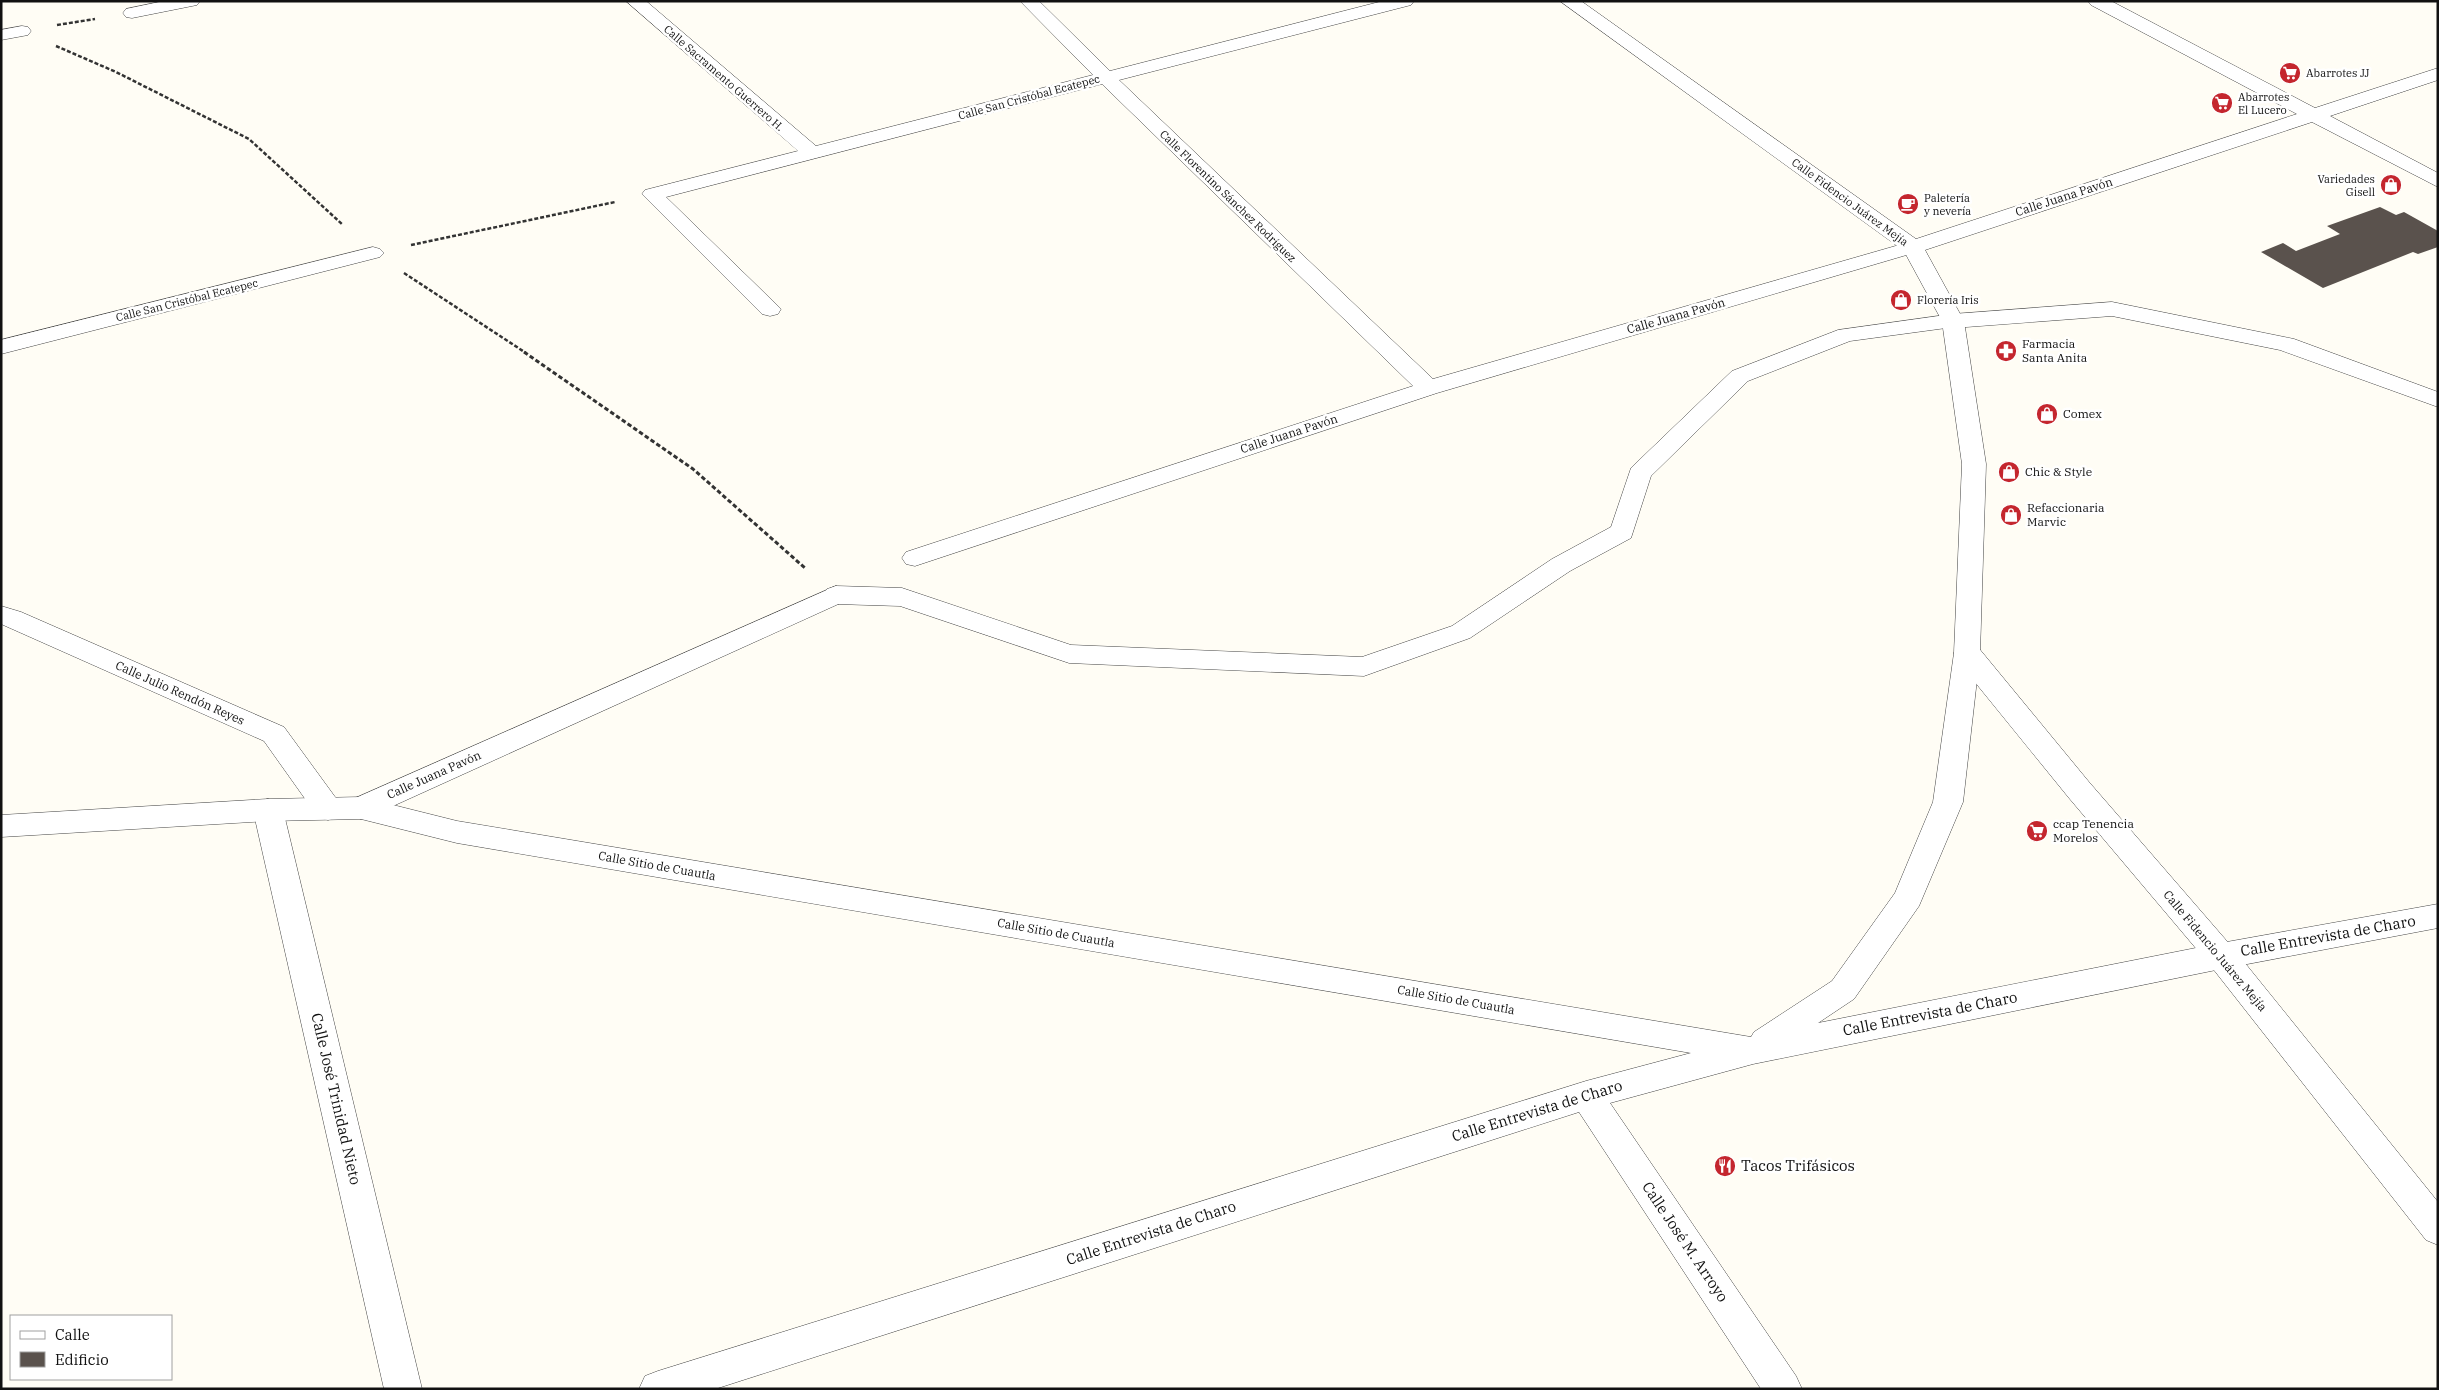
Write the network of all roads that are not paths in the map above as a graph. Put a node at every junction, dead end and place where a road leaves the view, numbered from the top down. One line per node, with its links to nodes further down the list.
1 (191, 1): 7 (street)
2 (635, 1): 13 (street, Calle Sacramento Guerrero H.)
3 (1029, 1): 11 (street, Calle Florentino Sánchez Rodríguez)
4 (1405, 1): 11 (street, Calle San Cristóbal Ecatepec)
5 (1570, 1): 15 (street, Calle Fidencio Juárez Mejía)
6 (2096, 1): 12 (street)
7 (132, 13)
8 (22, 31): 9 (street)
9 (1, 35)
10 (2438, 74): 12 (street, Calle Juana Pavón)
11 (1105, 77): 13 (street, Calle San Cristóbal Ecatepec); 20 (street, Calle Florentino Sánchez Rodríguez)
12 (2313, 115): 14 (street); 15 (street, Calle Juana Pavón)
13 (814, 154): 17 (street, Calle San Cristóbal Ecatepec)
14 (2438, 181)
15 (1913, 247): 18 (street, Calle Fidencio Juárez Mejía); 20 (street, Calle Juana Pavón)
16 (373, 253): 19 (street, Calle San Cristóbal Ecatepec)
17 (770, 309)
18 (1953, 321): 21 (street); 24 (street, Calle Fidencio Juárez Mejía); 25 (street, Calle Juana Pavón)
19 (1, 347)
20 (1429, 388): 22 (street, Calle Juana Pavón)
21 (2438, 400)
22 (915, 558)
23 (1, 616): 26 (street, Calle Julio Rendón Reyes)
24 (1967, 653): 30 (street, Calle Fidencio Juárez Mejía); 31 (street, Calle Fidencio Juárez Mejía)
25 (361, 808): 26 (street, Calle Juana Pavón); 31 (street, Calle Sitio de Cuautla)
26 (328, 809): 27 (street, Calle Juana Pavón)
27 (268, 810): 28 (street, Calle Juana Pavón); 34 (street, Calle José Trinidad Nieto)
28 (1, 826)
29 (2438, 916): 30 (street, Calle Entrevista de Charo)
30 (2221, 956): 31 (street, Calle Entrevista de Charo); 33 (street, Calle Fidencio Juárez Mejía)
31 (1753, 1050): 32 (street, Calle Entrevista de Charo)
32 (1586, 1095): 35 (street, Calle Entrevista de Charo); 36 (street, Calle José M. Arroyo)
33 (2438, 1229)
34 (403, 1389)
35 (658, 1389)
36 (1783, 1389)

